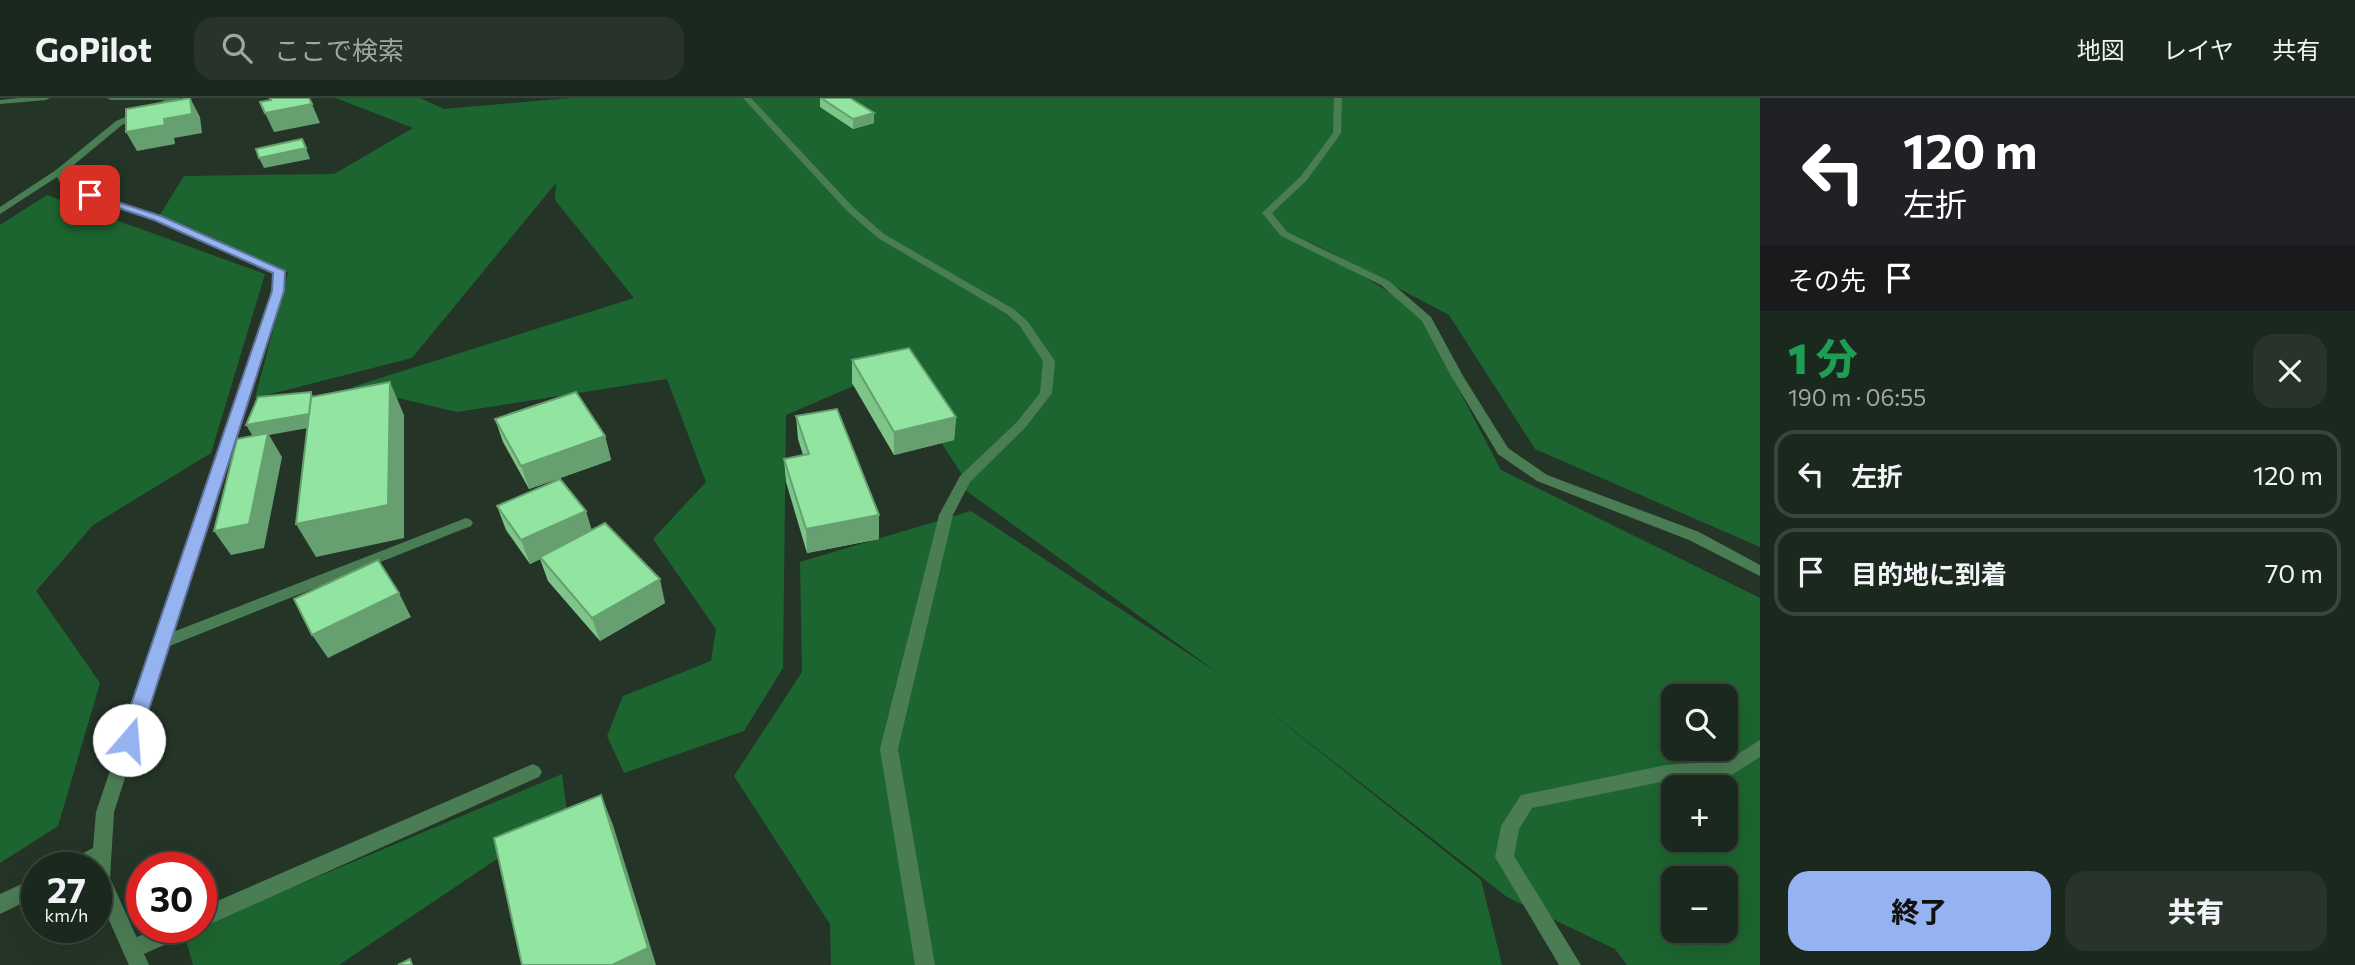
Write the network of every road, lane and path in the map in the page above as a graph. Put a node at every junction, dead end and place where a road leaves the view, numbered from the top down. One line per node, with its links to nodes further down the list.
1 (46, 98): 6 (street)
2 (111, 98): 3 (street)
3 (177, 98): 7 (street)
4 (747, 98): 21 (street)
5 (1338, 98): 10 (street)
6 (0, 102)
7 (59, 172): 8 (street); 11 (street)
8 (0, 211)
9 (466, 523): 11 (street)
10 (1760, 571)
11 (161, 643): 14 (street)
12 (1760, 747): 22 (street)
13 (533, 772): 18 (street)
14 (102, 852)
15 (21, 894): 16 (street)
16 (0, 904)
17 (112, 905): 20 (street)
18 (217, 911)
19 (157, 943): 20 (street)
20 (135, 957)
21 (925, 965)
22 (1571, 965)

